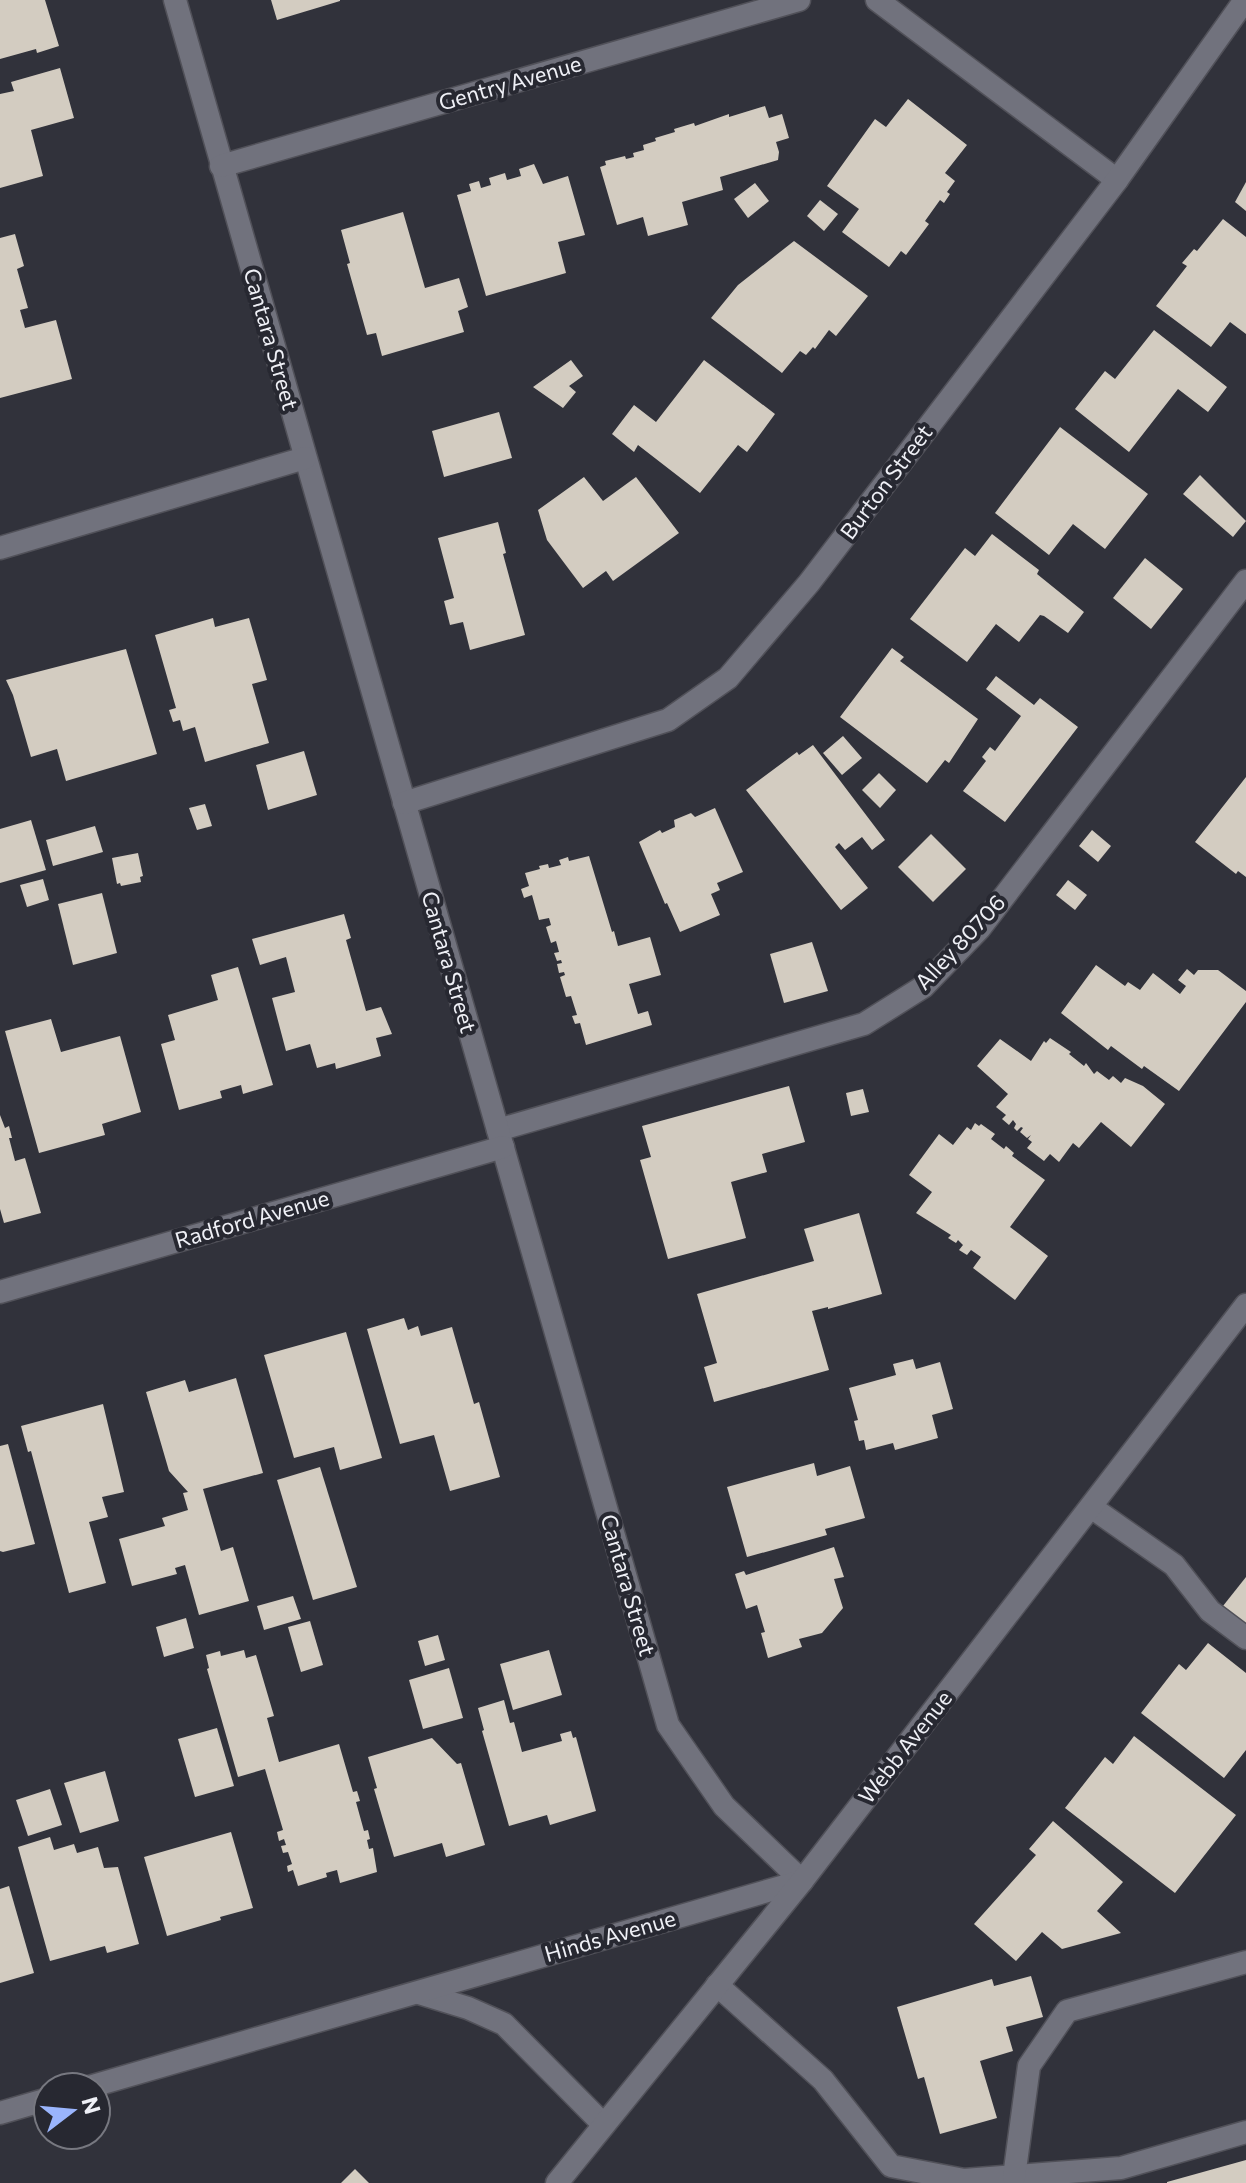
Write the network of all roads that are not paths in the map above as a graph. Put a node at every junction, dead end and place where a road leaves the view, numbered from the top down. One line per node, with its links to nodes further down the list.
1 (175, 0): 5 (street, Cantara Street)
2 (799, 0): 5 (street, Gentry Avenue)
3 (877, 0): 6 (street)
4 (1245, 0): 6 (street, Burton Street)
5 (221, 166): 7 (street, Cantara Street)
6 (1117, 180): 10 (street, Burton Street)
7 (305, 458): 8 (street); 10 (street, Cantara Street)
8 (0, 548)
9 (1246, 581): 11 (street, Alley 80706)
10 (404, 803): 11 (street, Cantara Street)
11 (501, 1139): 12 (street, Radford Avenue); 16 (street, Cantara Street)
12 (0, 1292)
13 (1246, 1305): 14 (street, Webb Avenue)
14 (1091, 1507): 15 (street); 16 (street, Webb Avenue)
15 (1246, 1638)
16 (802, 1881): 18 (street, Webb Avenue); 19 (street, Hinds Avenue)
17 (1246, 1962): 25 (street)
18 (717, 1985): 23 (street, Webb Avenue); 25 (street)
19 (419, 1993): 20 (street, Hinds Avenue); 23 (street)
20 (112, 2080)
21 (32, 2104): 22 (street)
22 (0, 2113)
23 (603, 2124): 26 (street, Webb Avenue)
24 (1246, 2132): 25 (street)
25 (1014, 2177)
26 (557, 2183)

